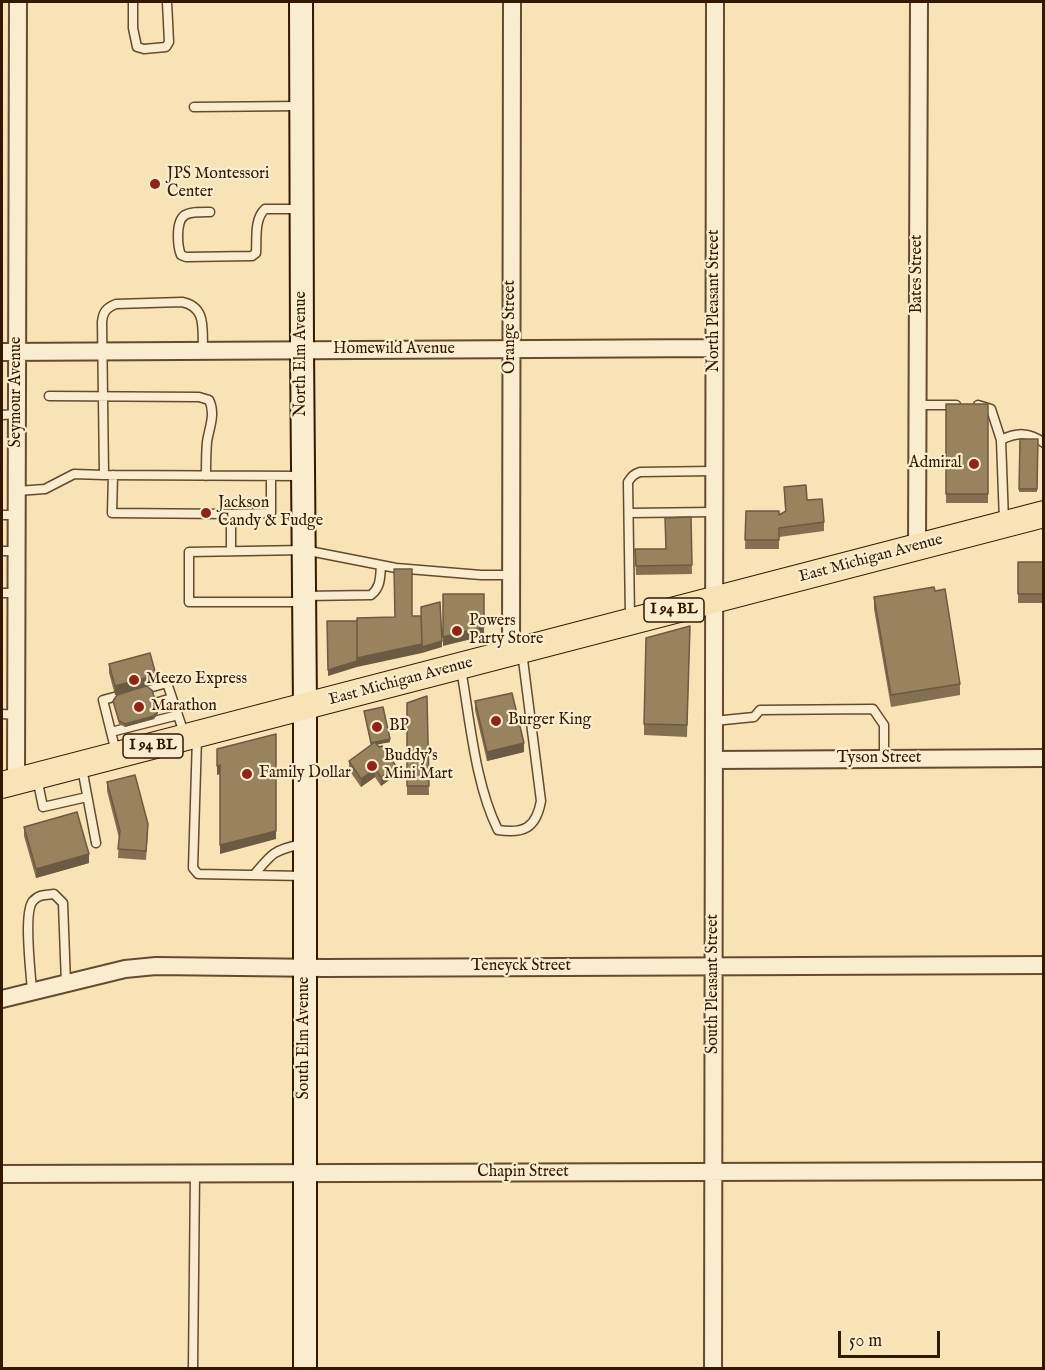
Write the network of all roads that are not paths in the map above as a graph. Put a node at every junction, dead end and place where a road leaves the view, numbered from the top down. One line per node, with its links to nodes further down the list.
1 (18, 2): 10 (street, Seymour Avenue)
2 (133, 2): 3 (lane)
3 (167, 2)
4 (301, 2): 8 (street, North Elm Avenue)
5 (513, 2): 16 (street, Orange Street)
6 (715, 2): 13 (street, North Pleasant Street)
7 (919, 2): 21 (street, Bates Street)
8 (302, 106): 9 (lane); 11 (street, North Elm Avenue)
9 (194, 107)
10 (9, 145): 18 (street, Seymour Avenue)
11 (302, 209): 12 (lane); 14 (street, North Elm Avenue)
12 (210, 212)
13 (714, 348): 16 (street, Homewild Avenue); 25 (street, North Pleasant Street)
14 (302, 349): 15 (street, Homewild Avenue); 16 (street, Homewild Avenue); 30 (street, North Elm Avenue)
15 (203, 350): 17 (street, Homewild Avenue); 17 (lane)
16 (511, 350): 43 (street, Orange Street)
17 (102, 351): 18 (street, Homewild Avenue); 20 (lane)
18 (9, 352): 22 (street, Seymour Avenue)
19 (49, 396): 20 (lane)
20 (103, 397): 26 (lane); 28 (lane)
21 (918, 405): 23 (lane); 38 (street, Bates Street)
22 (9, 414): 31 (street, Seymour Avenue)
23 (1001, 440): 24 (lane); 37 (lane)
24 (1044, 443)
25 (714, 471): 32 (street, North Pleasant Street); 33 (lane)
26 (104, 475): 27 (lane); 31 (lane)
27 (114, 475): 28 (lane); 34 (lane)
28 (206, 476): 29 (lane)
29 (271, 476): 30 (lane); 34 (lane)
30 (303, 476): 39 (street, North Elm Avenue)
31 (17, 491): 36 (street, Seymour Avenue)
32 (714, 512): 33 (lane); 46 (street, North Pleasant Street)
33 (629, 513): 47 (lane)
34 (231, 514): 41 (lane)
35 (1044, 514): 37 (main road, East Michigan Avenue / I 94 BL)
36 (9, 515): 40 (street, Seymour Avenue)
37 (1004, 524): 38 (main road, East Michigan Avenue / I 94 BL)
38 (918, 547): 46 (main road, East Michigan Avenue / I 94 BL)
39 (304, 550): 41 (lane); 42 (lane); 45 (street, North Elm Avenue)
40 (9, 551): 44 (street, Seymour Avenue)
41 (231, 551): 45 (lane)
42 (381, 566): 43 (lane); 45 (lane)
43 (511, 574): 48 (street, Orange Street)
44 (9, 593): 54 (street, Seymour Avenue)
45 (304, 599): 52 (street, North Elm Avenue)
46 (714, 600): 47 (main road, East Michigan Avenue / I 94 BL); 56 (street, South Pleasant Street)
47 (630, 621): 48 (main road, East Michigan Avenue / I 94 BL)
48 (516, 651): 49 (main road, East Michigan Avenue / I 94 BL); 49 (lane)
49 (461, 666): 52 (main road, East Michigan Avenue / I 94 BL)
50 (172, 698): 51 (lane); 55 (lane); 57 (lane)
51 (155, 703)
52 (305, 707): 57 (main road, East Michigan Avenue / I 94 BL); 66 (street, South Elm Avenue)
53 (116, 713): 55 (lane)
54 (9, 714): 63 (street, Seymour Avenue)
55 (106, 716): 58 (lane)
56 (714, 721): 60 (lane); 61 (street, South Pleasant Street)
57 (187, 729): 58 (main road, East Michigan Avenue / I 94 BL); 67 (lane)
58 (114, 744): 62 (main road, East Michigan Avenue / I 94 BL)
59 (1044, 758): 60 (street, Tyson Street)
60 (884, 759): 61 (street, Tyson Street)
61 (714, 760): 69 (street, South Pleasant Street)
62 (81, 765): 63 (main road, East Michigan Avenue / I 94 BL); 64 (lane)
63 (18, 781): 64 (lane)
64 (87, 797): 65 (lane)
65 (96, 843)
66 (306, 843): 67 (lane); 68 (street, South Elm Avenue)
67 (254, 875): 68 (lane)
68 (306, 876): 71 (street, South Elm Avenue)
69 (713, 965): 70 (street, Teneyck Street); 71 (street, Teneyck Street); 78 (street, South Pleasant Street)
70 (1044, 965)
71 (306, 968): 72 (street, Teneyck Street); 76 (street, South Elm Avenue)
72 (66, 984): 73 (street, Teneyck Street); 73 (lane)
73 (32, 991): 74 (street, Teneyck Street)
74 (2, 999)
75 (1044, 1171): 78 (street, Chapin Street)
76 (304, 1172): 77 (street, Chapin Street); 78 (street, Chapin Street); 81 (street, South Elm Avenue)
77 (195, 1173): 79 (street, Chapin Street); 80 (lane)
78 (713, 1173): 82 (street, South Pleasant Street)
79 (2, 1174)
80 (193, 1368)
81 (305, 1368)
82 (713, 1368)

